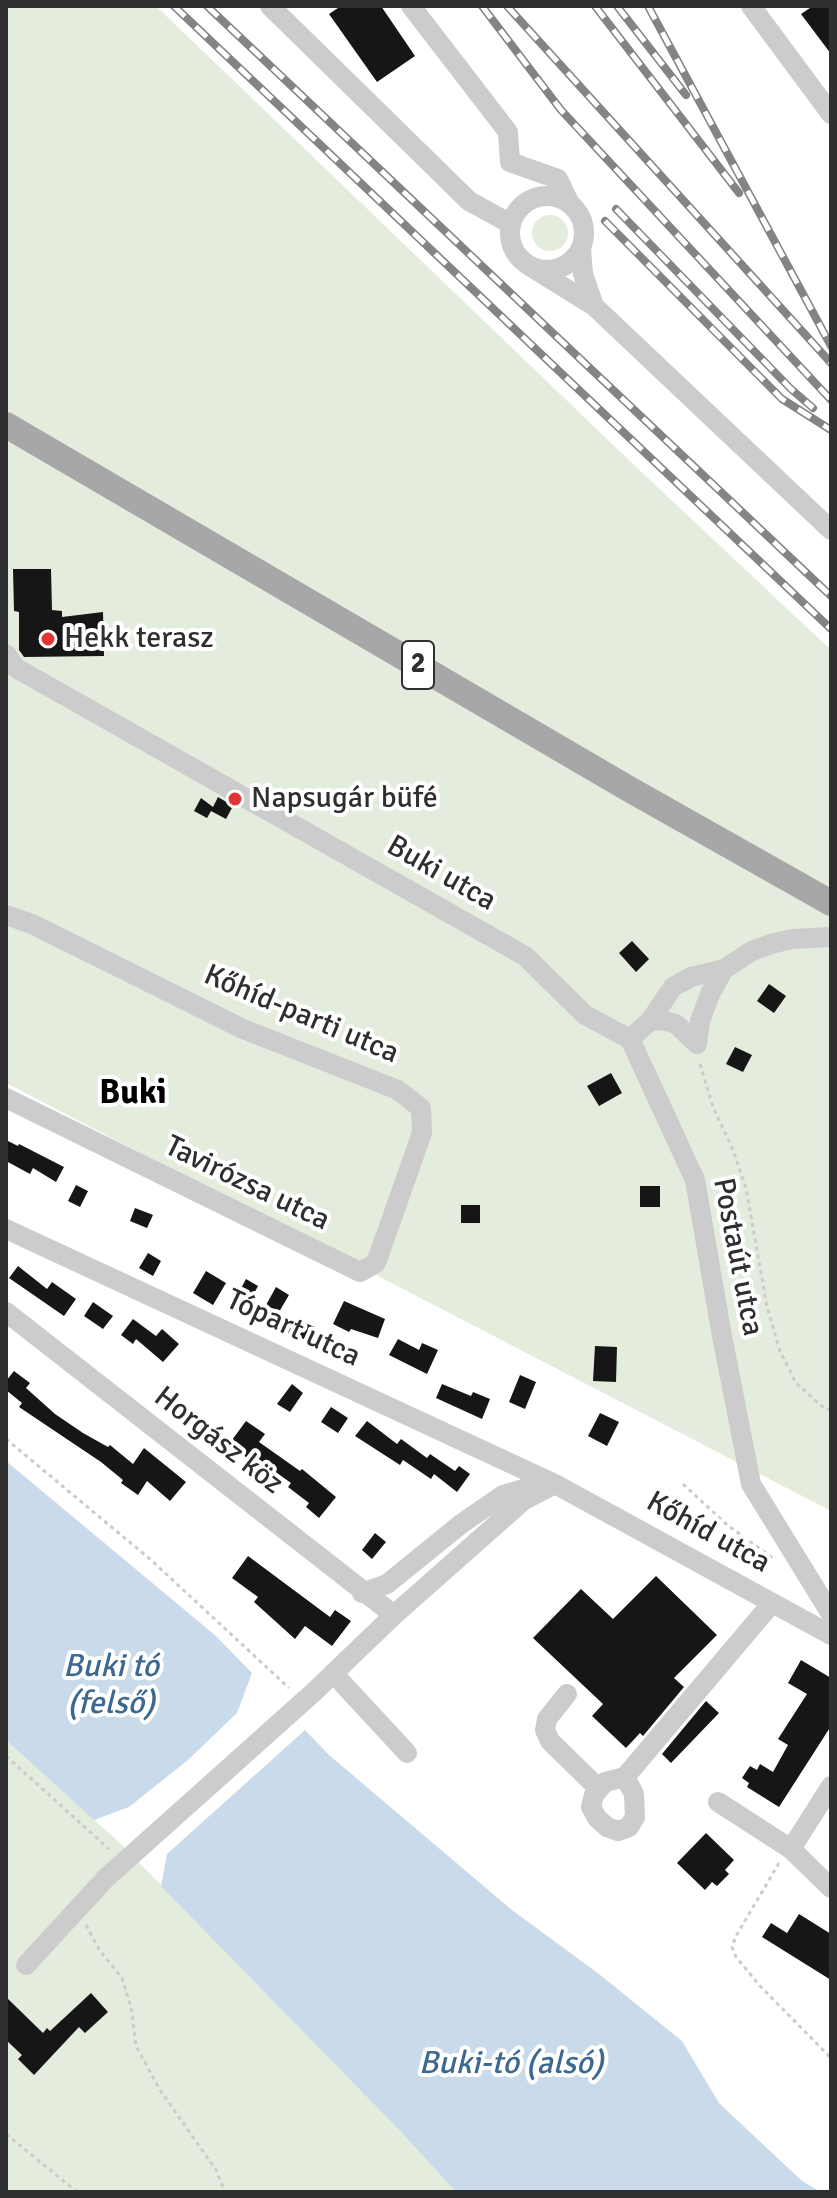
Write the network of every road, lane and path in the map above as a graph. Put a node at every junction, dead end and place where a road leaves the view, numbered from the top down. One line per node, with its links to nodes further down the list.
1 (270, 6): 6 (street)
2 (411, 6): 5 (street)
3 (751, 6): 4 (street)
4 (831, 114)
5 (570, 204): 6 (street); 7 (street)
6 (511, 224): 8 (street)
7 (581, 249): 8 (street); 9 (street)
8 (528, 265): 9 (street)
9 (594, 306): 11 (street)
10 (6, 425): 13 (main road, 2)
11 (831, 530)
12 (6, 654): 18 (street, Buki utca)
13 (831, 903)
14 (6, 915): 22 (street, Kőhíd-parti utca)
15 (831, 937): 16 (street)
16 (724, 969): 17 (street); 19 (street)
17 (650, 1021): 18 (street); 19 (street)
18 (630, 1039): 31 (street, Postaút utca)
19 (697, 1044): 24 (path)
20 (6, 1098): 22 (street, Tavirózsa utca)
21 (6, 1229): 26 (street, Tópart utca)
22 (376, 1263)
23 (6, 1312): 29 (street, Horgász köz)
24 (831, 1410)
25 (6, 1439): 35 (path)
26 (555, 1484): 29 (street); 30 (street, Kőhíd utca); 32 (street)
27 (683, 1484): 28 (path)
28 (777, 1562)
29 (362, 1593): 32 (street, Horgász köz)
30 (772, 1603): 33 (street, Kőhíd utca); 39 (street)
31 (831, 1614)
32 (394, 1615): 34 (street)
33 (831, 1635)
34 (333, 1673): 37 (street); 46 (street)
35 (296, 1694)
36 (567, 1694): 41 (street)
37 (407, 1753)
38 (6, 1756): 43 (path)
39 (625, 1777): 41 (street); 41 (street)
40 (831, 1786): 44 (street)
41 (599, 1789)
42 (718, 1802): 44 (street)
43 (98, 1838)
44 (788, 1847): 45 (street); 48 (path)
45 (831, 1888)
46 (78, 1911): 47 (street); 51 (path)
47 (26, 1965)
48 (831, 2058)
49 (6, 2134): 50 (path)
50 (77, 2192)
51 (225, 2192)

